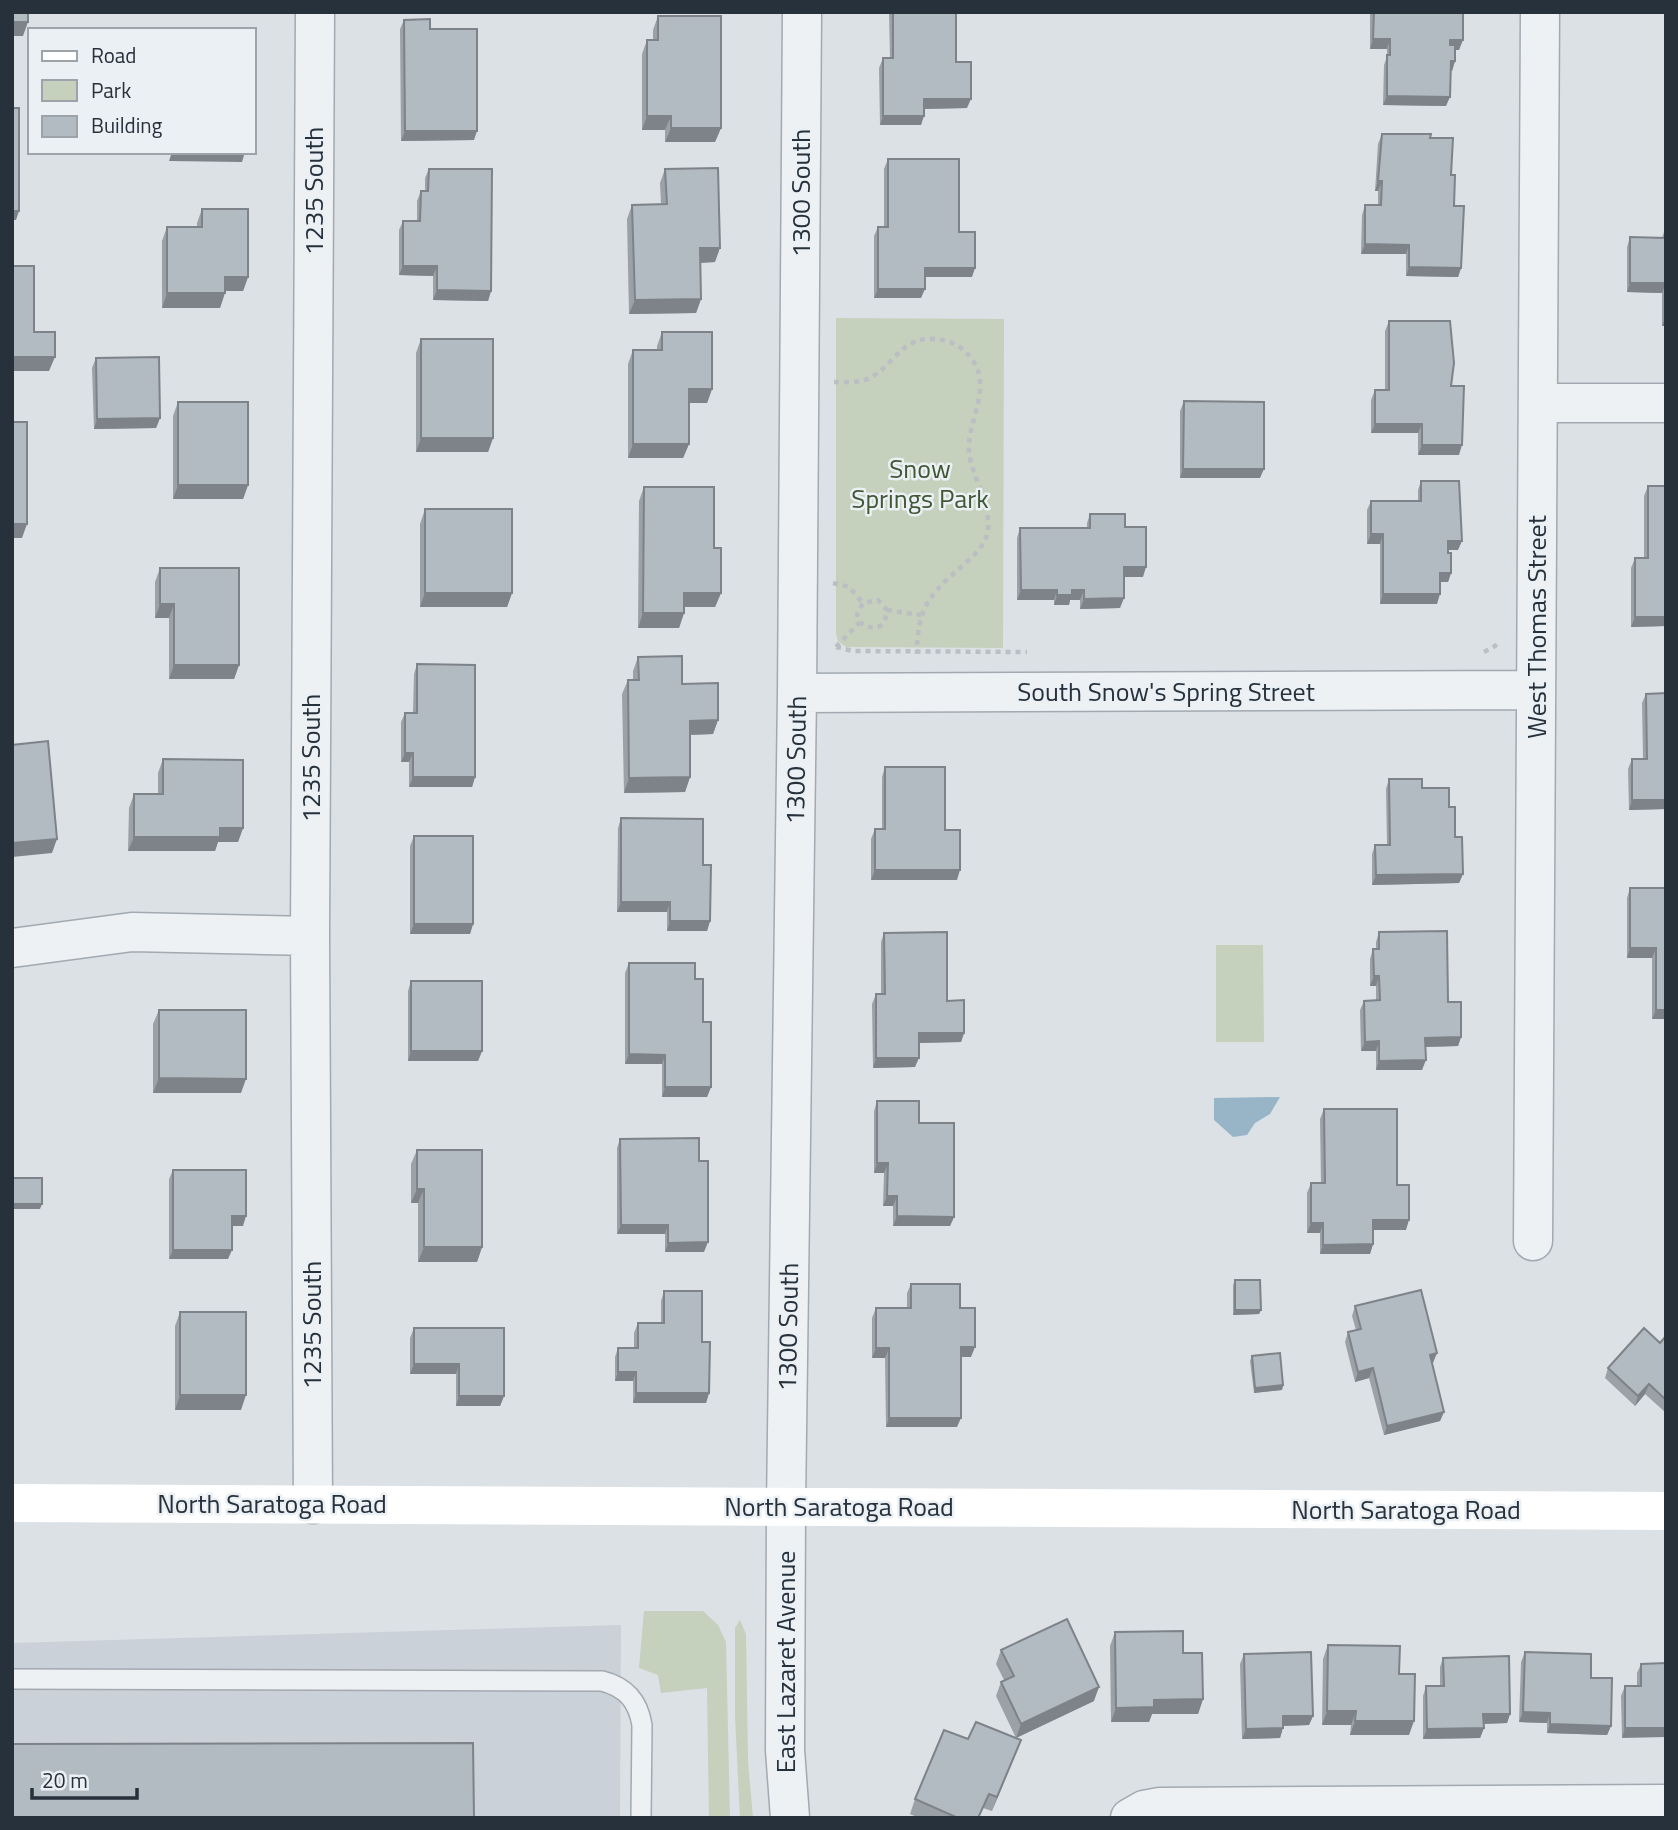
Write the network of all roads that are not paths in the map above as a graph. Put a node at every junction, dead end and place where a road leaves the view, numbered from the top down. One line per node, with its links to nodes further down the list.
1 (316, 12): 8 (street, 1235 South)
2 (802, 12): 7 (street, 1300 South)
3 (1540, 12): 5 (street, West Thomas Street)
4 (1666, 402): 5 (street)
5 (1538, 403): 6 (street, West Thomas Street)
6 (1536, 690): 7 (street, South Snow's Spring Street); 10 (street, West Thomas Street)
7 (797, 694): 13 (street, 1300 South)
8 (310, 936): 9 (street); 12 (street, 1235 South)
9 (12, 948)
10 (1533, 1241)
11 (12, 1503): 12 (main road, North Saratoga Road)
12 (313, 1504): 13 (main road, North Saratoga Road)
13 (786, 1507): 14 (main road, North Saratoga Road); 19 (street, East Lazaret Avenue)
14 (1666, 1511)
15 (12, 1679): 18 (lane)
16 (1666, 1804): 17 (street)
17 (1508, 1811): 20 (street)
18 (641, 1818)
19 (790, 1818)
20 (1130, 1818)

